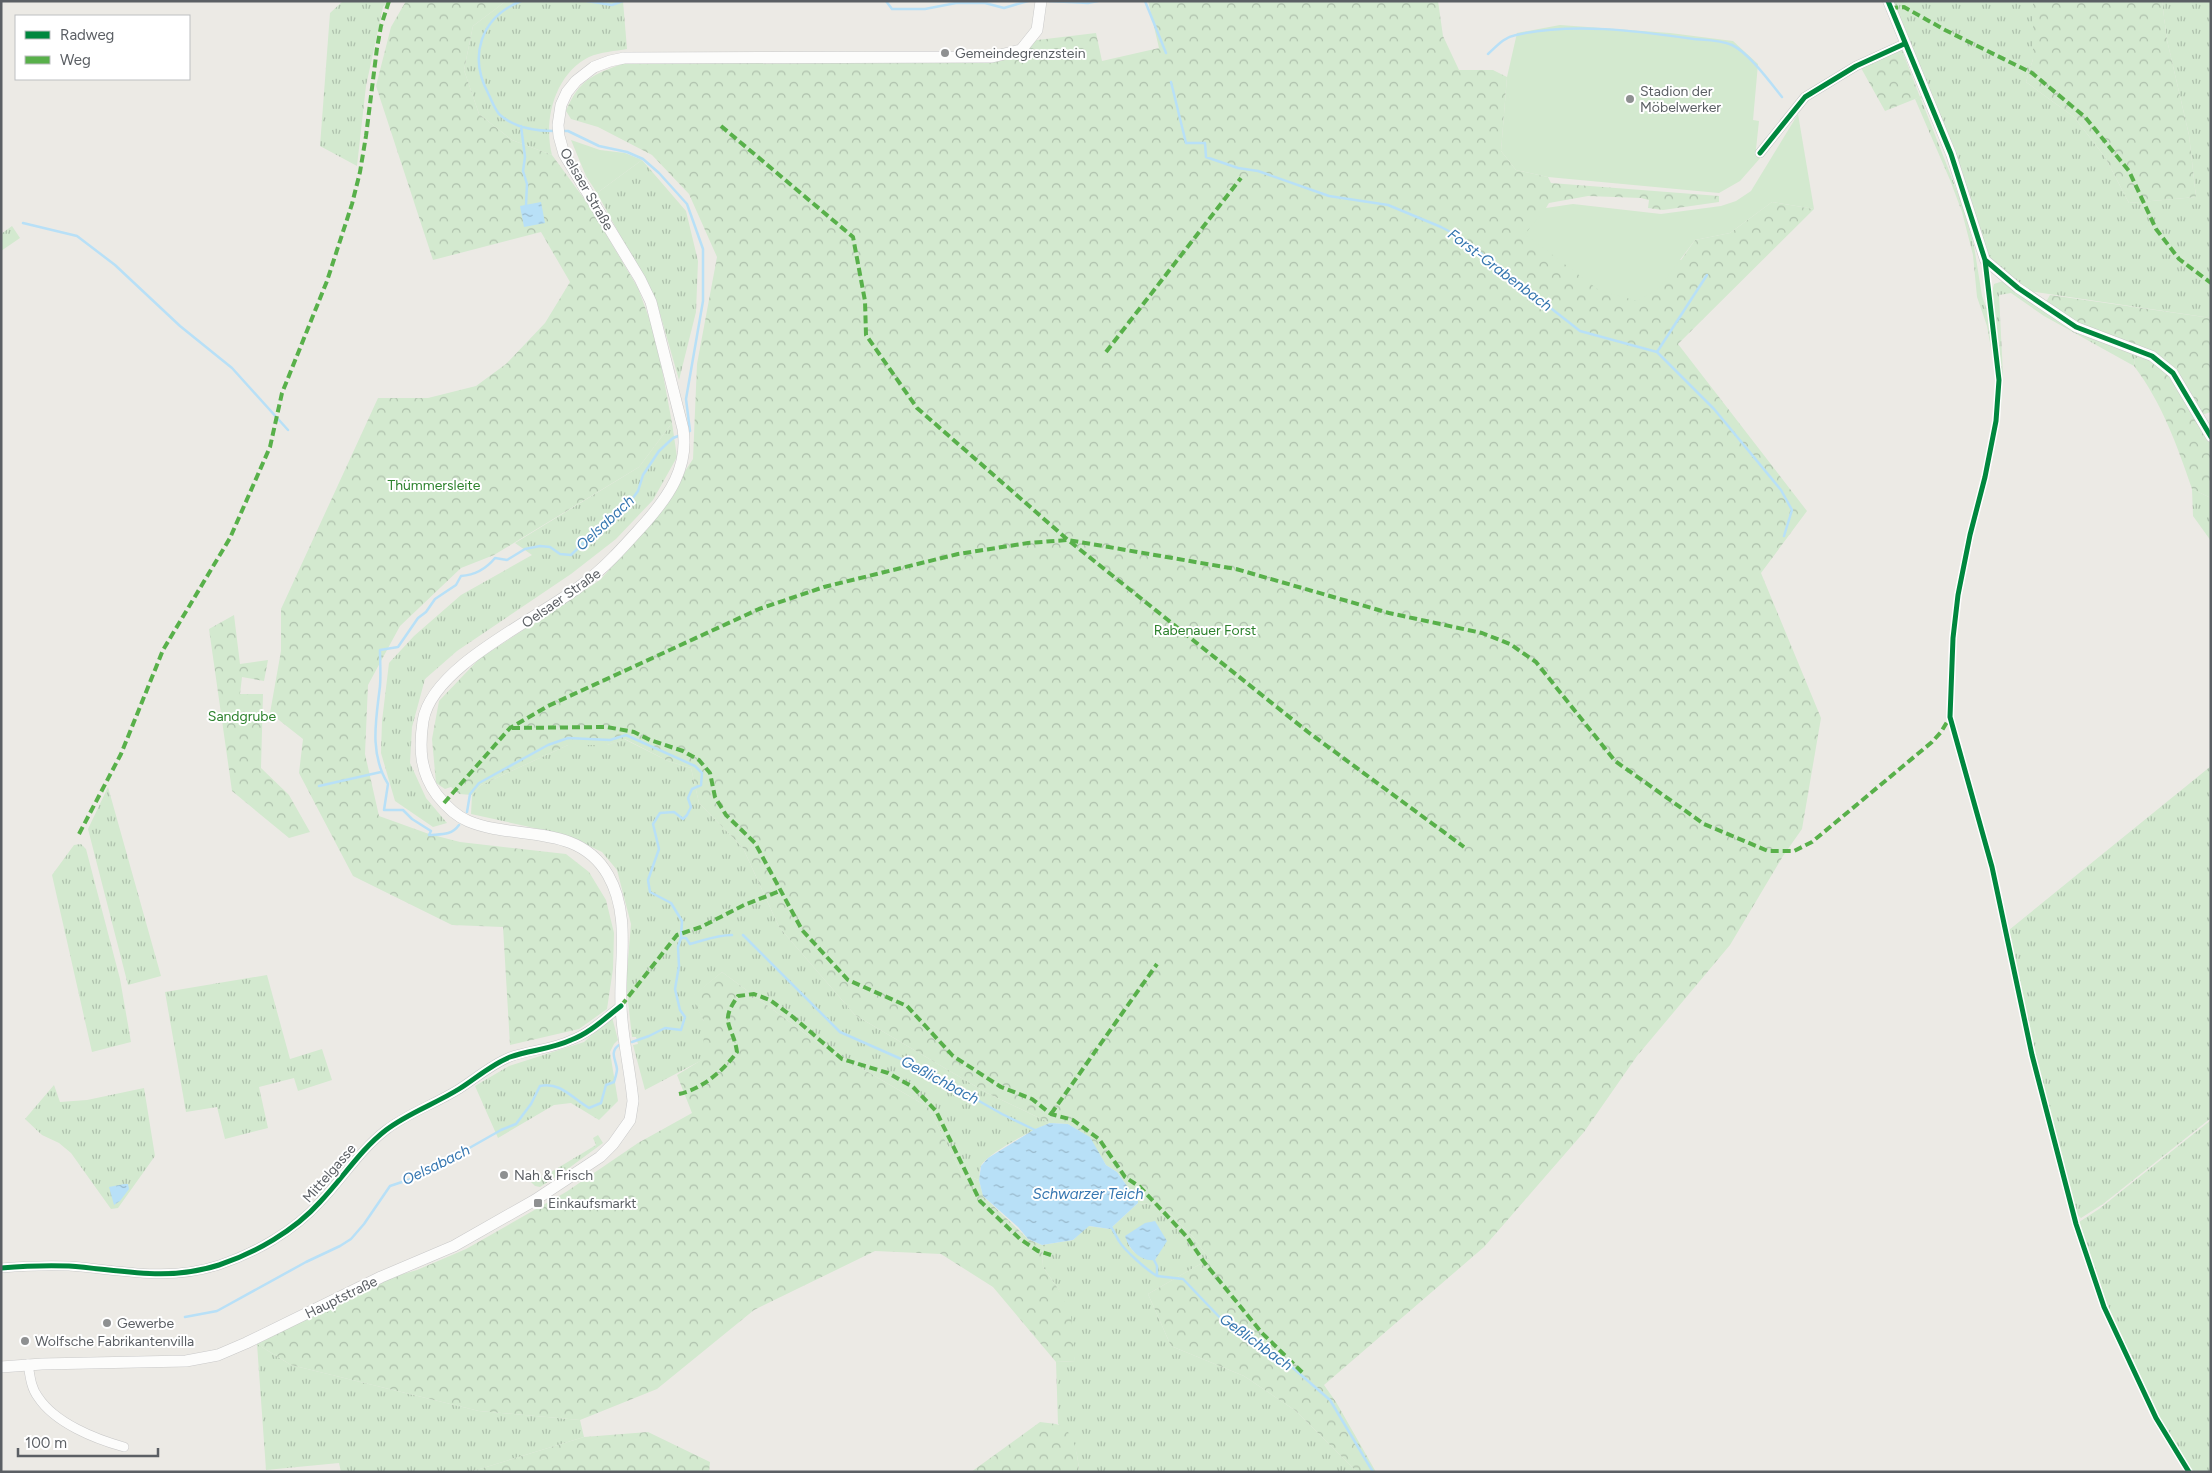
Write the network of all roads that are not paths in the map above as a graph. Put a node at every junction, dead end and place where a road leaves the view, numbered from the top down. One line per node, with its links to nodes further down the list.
1 (1888, 1): 3 (street)
2 (1041, 2): 6 (main road, Oelsaer Straße)
3 (1904, 44): 4 (street); 5 (street)
4 (1760, 153)
5 (2211, 437)
6 (621, 1006): 7 (street, Mittelgasse); 8 (main road, Hauptstraße)
7 (1, 1268)
8 (28, 1364): 9 (main road, Hauptstraße); 10 (street)
9 (1, 1367)
10 (124, 1447)

